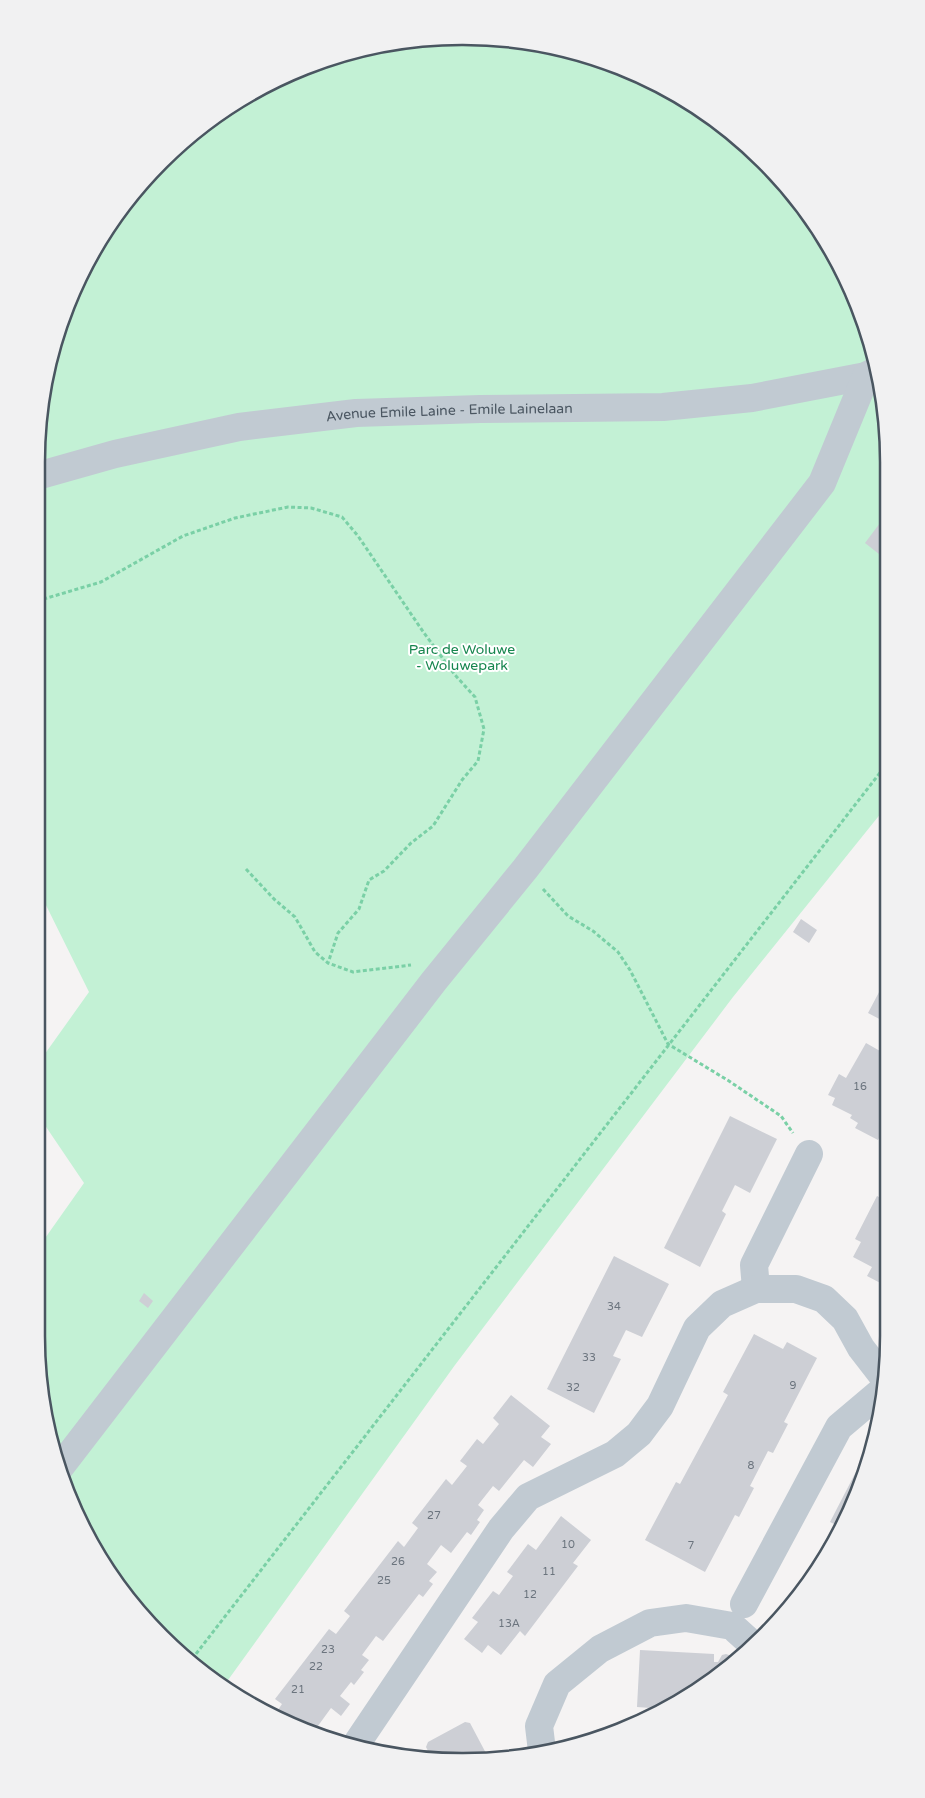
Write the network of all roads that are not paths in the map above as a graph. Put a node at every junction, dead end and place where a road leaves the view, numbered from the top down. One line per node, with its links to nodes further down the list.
1 (871, 374): 2 (street, Avenue Emile Laine - Emile Lainelaan); 7 (street)
2 (45, 474)
3 (809, 1154): 4 (street)
4 (756, 1289): 5 (street); 10 (street)
5 (878, 1370)
6 (875, 1397): 8 (street)
7 (64, 1462)
8 (744, 1604)
9 (748, 1640): 11 (street)
10 (360, 1740)
11 (541, 1745)

